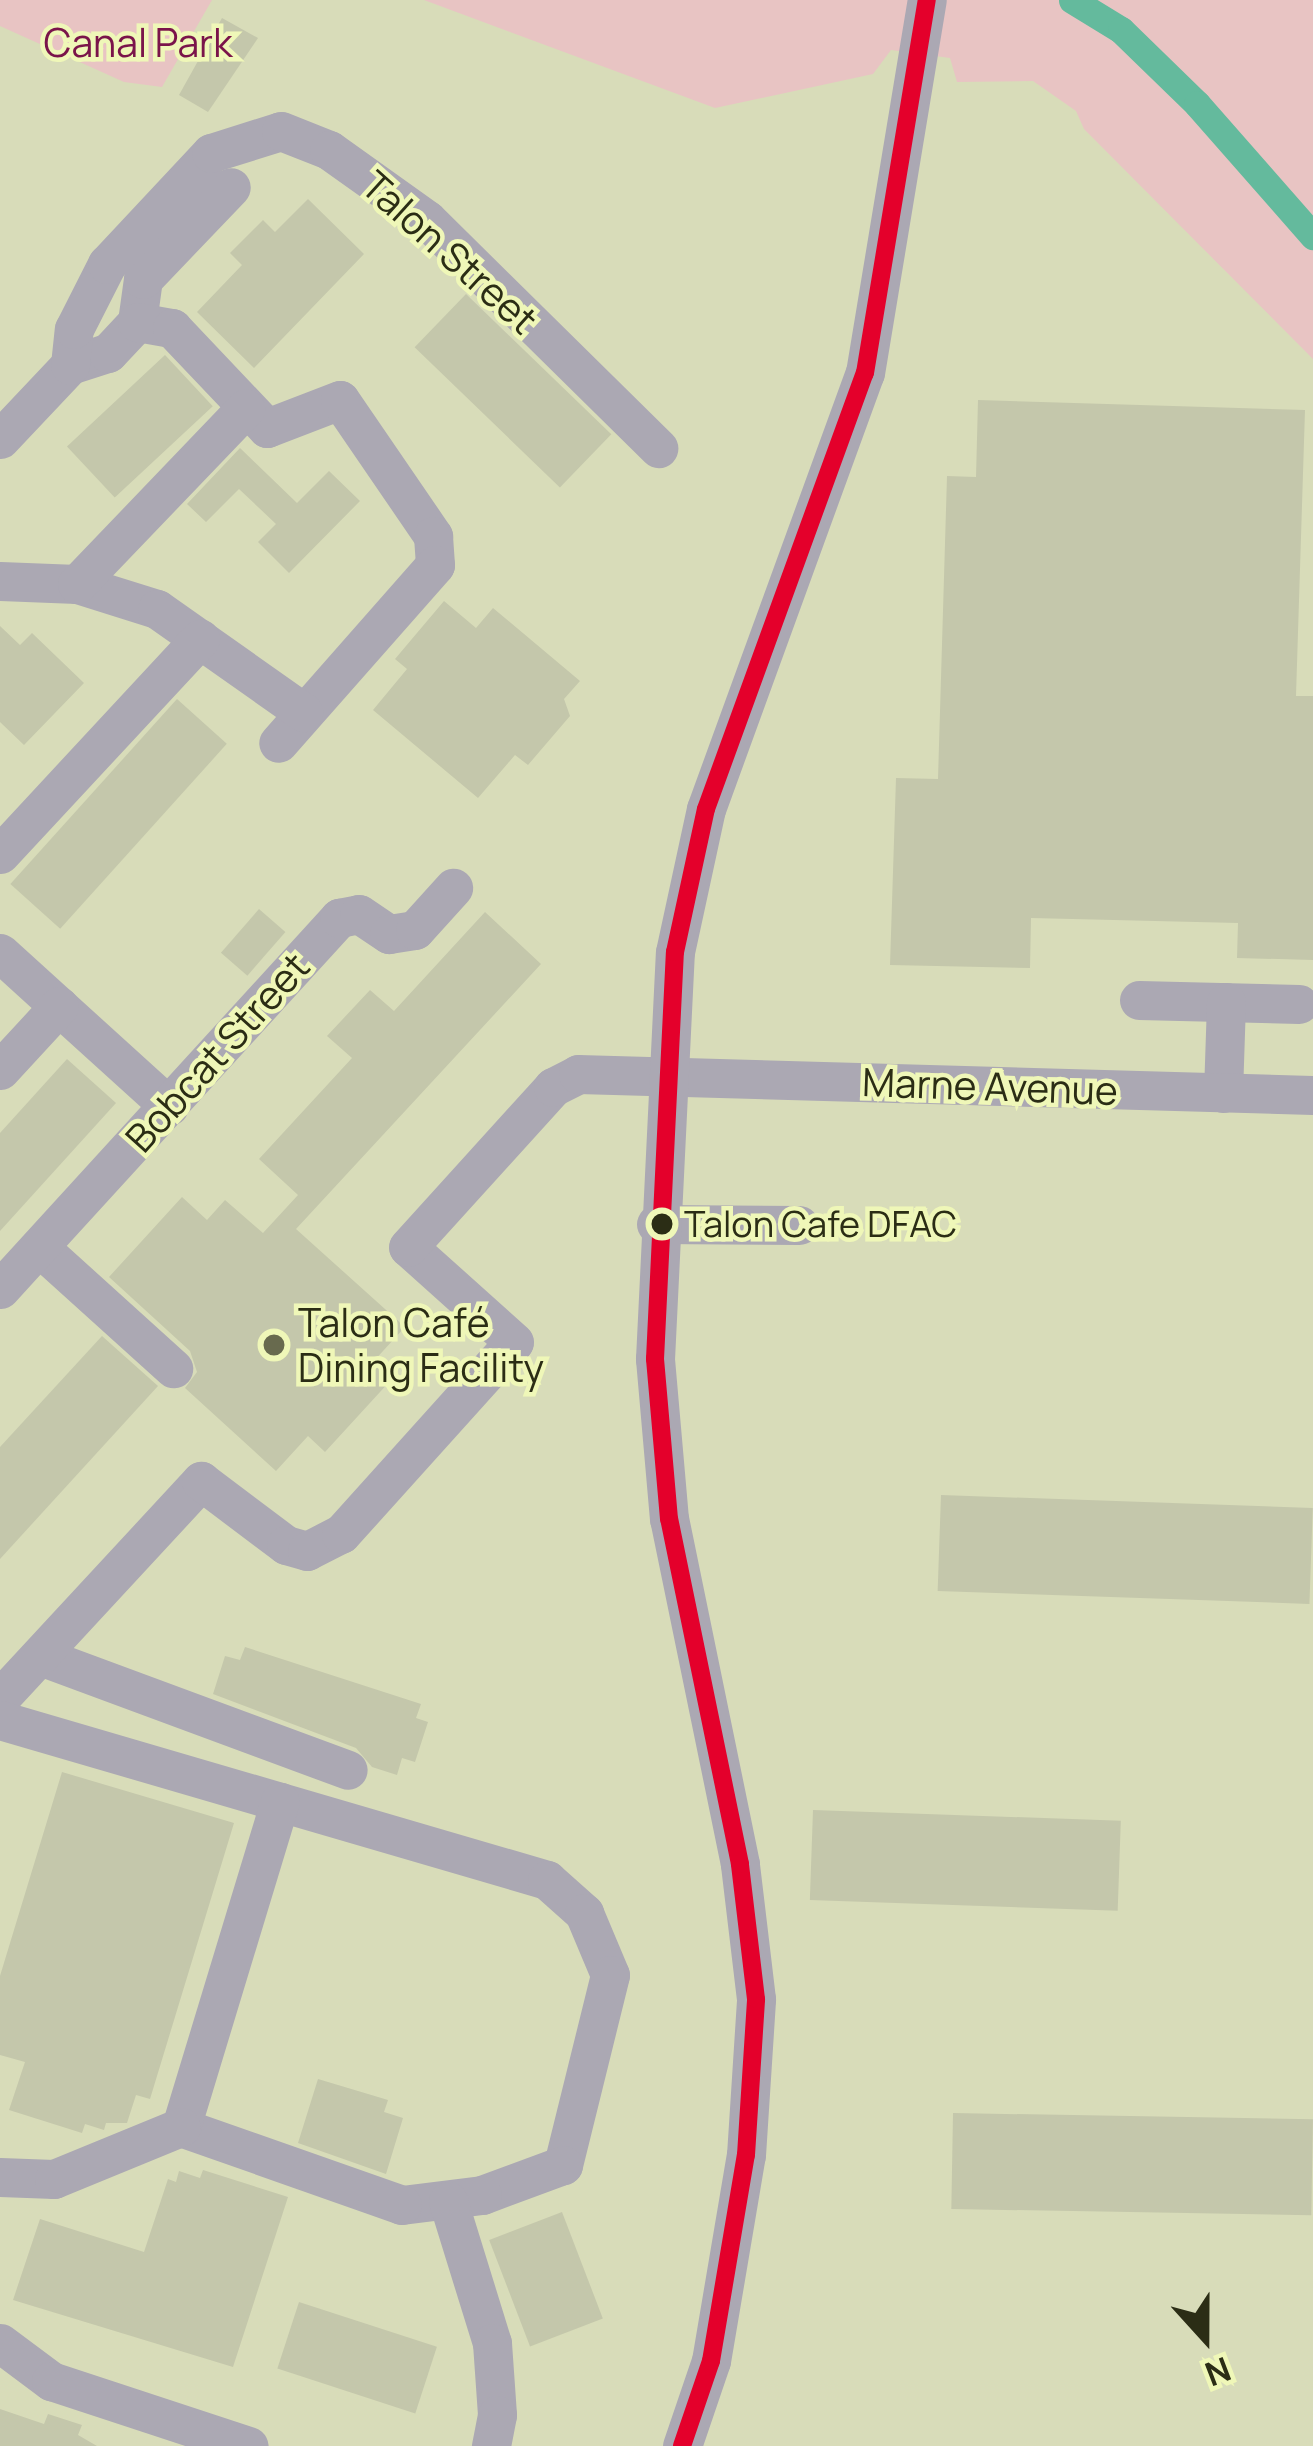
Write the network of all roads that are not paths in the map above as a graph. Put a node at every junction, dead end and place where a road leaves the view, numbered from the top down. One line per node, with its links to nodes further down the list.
1 (927, 0): 22 (street)
2 (232, 187): 3 (street)
3 (137, 322): 4 (street); 5 (street)
4 (70, 365): 6 (street, Talon Street); 7 (street, Talon Street)
5 (245, 409): 9 (street); 12 (street)
6 (0, 439)
7 (658, 448)
8 (14, 581): 9 (street); 10 (street)
9 (77, 584): 11 (street)
10 (0, 612)
11 (200, 639): 12 (street); 14 (street)
12 (303, 712): 13 (street)
13 (278, 742)
14 (0, 854)
15 (453, 888): 25 (street, Bobcat Street)
16 (0, 953): 20 (street)
17 (1139, 1000): 18 (street)
18 (1226, 1002): 19 (street); 23 (street)
19 (1299, 1004)
20 (59, 1006): 21 (street); 25 (street)
21 (0, 1070)
22 (667, 1078): 23 (street, Marne Avenue); 26 (street); 31 (street, Marne Avenue)
23 (1223, 1093): 24 (street, Marne Avenue)
24 (1313, 1095)
25 (169, 1106): 28 (street, Bobcat Street)
26 (656, 1224): 27 (street); 42 (street)
27 (799, 1225)
28 (39, 1246): 29 (street, Bobcat Street); 30 (street)
29 (0, 1289)
30 (173, 1368)
31 (40, 1656): 32 (street); 34 (street)
32 (0, 1699)
33 (0, 1720): 35 (street)
34 (348, 1770)
35 (280, 1802): 36 (street); 38 (street)
36 (181, 2127): 37 (street); 38 (street)
37 (0, 2177)
38 (448, 2201): 41 (street)
39 (0, 2343): 40 (street)
40 (249, 2446)
41 (491, 2446)
42 (682, 2446)

